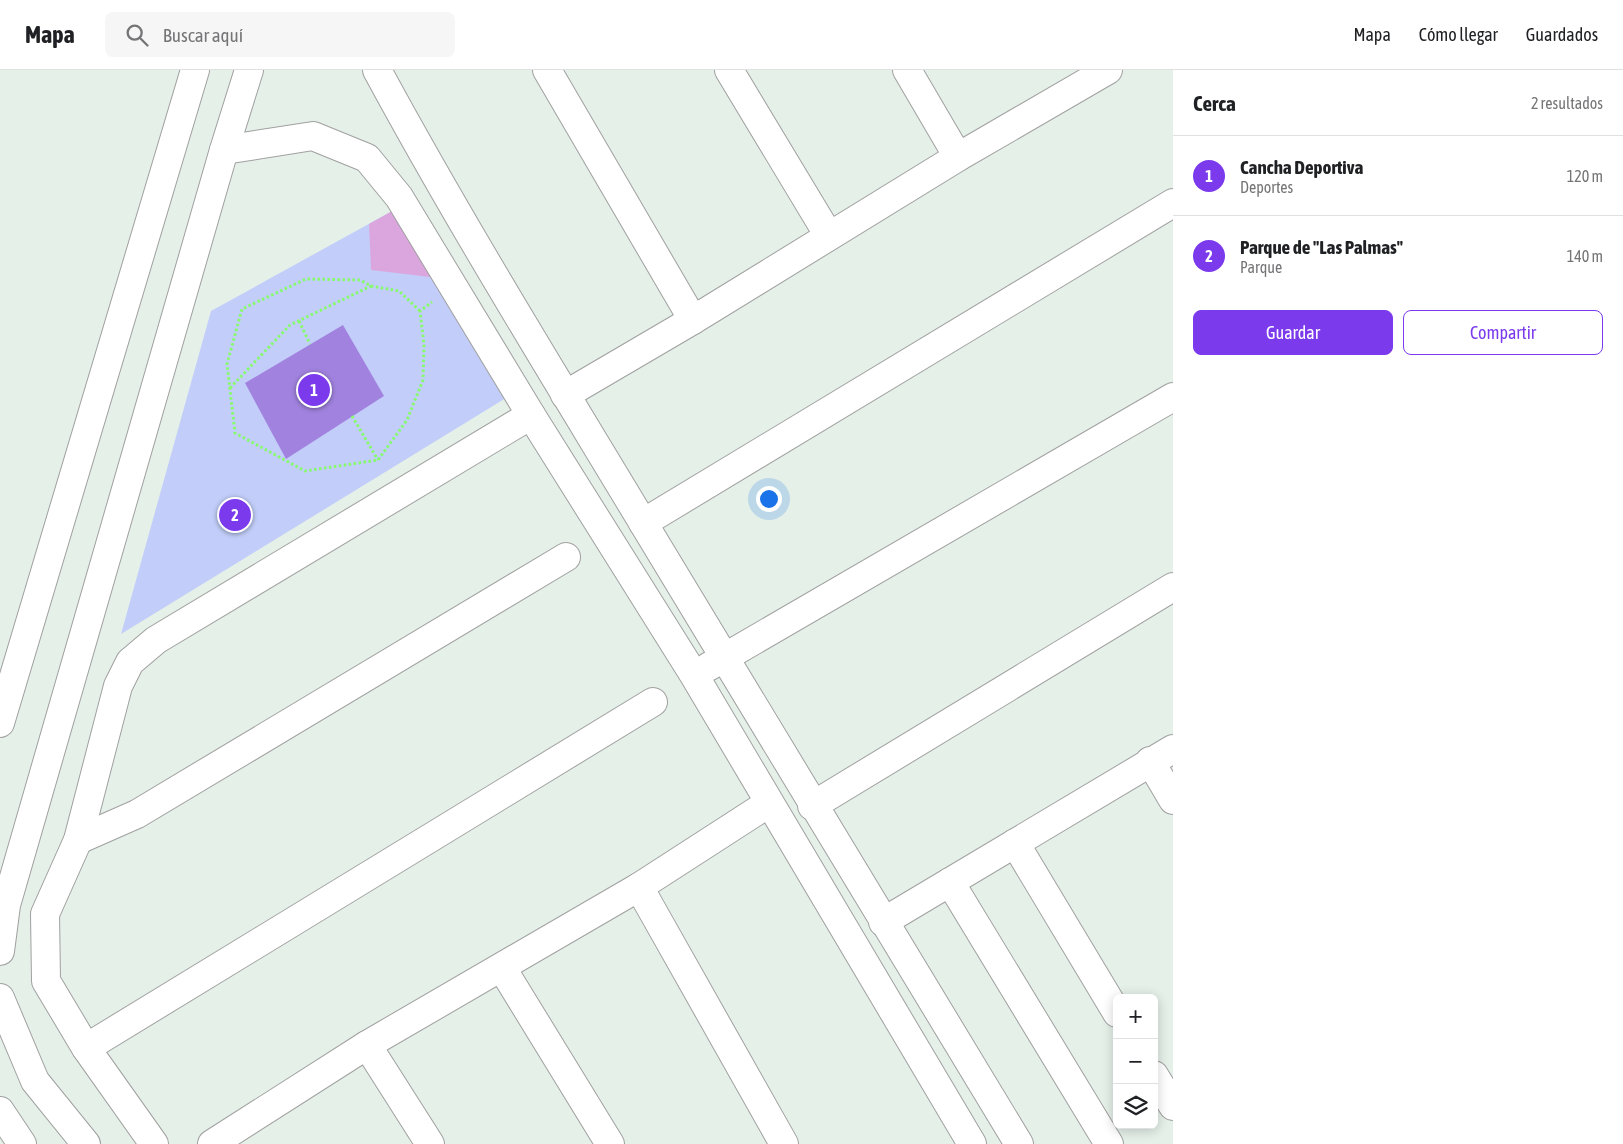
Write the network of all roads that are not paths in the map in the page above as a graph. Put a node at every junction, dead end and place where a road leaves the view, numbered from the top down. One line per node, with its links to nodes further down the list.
1 (195, 70): 22 (street)
2 (249, 70): 8 (street)
3 (377, 70): 13 (street)
4 (547, 70): 12 (street)
5 (729, 70): 11 (street)
6 (907, 70): 9 (street)
7 (1100, 72): 9 (street)
8 (224, 150): 15 (street); 32 (street)
9 (958, 157): 11 (street)
10 (1173, 203): 16 (street)
11 (829, 236): 12 (street)
12 (693, 320): 13 (street)
13 (566, 395): 16 (street)
14 (1173, 397): 19 (street)
15 (531, 415): 20 (street); 27 (street)
16 (643, 523): 19 (street)
17 (566, 556): 27 (street)
18 (1173, 586): 26 (street)
19 (724, 657): 20 (street); 26 (street)
20 (694, 676): 25 (street)
21 (653, 702): 37 (street)
22 (0, 723)
23 (1162, 755): 24 (street); 28 (street)
24 (1173, 800)
25 (770, 803): 30 (street); 48 (street)
26 (812, 806): 31 (street)
27 (78, 840): 37 (street)
28 (1015, 843): 29 (street); 35 (street)
29 (950, 882): 31 (street); 50 (street)
30 (639, 888): 33 (street); 47 (street)
31 (884, 922): 49 (street)
32 (0, 951)
33 (502, 968): 36 (street); 46 (street)
34 (0, 998): 42 (street)
35 (1113, 1006)
36 (367, 1045): 44 (street); 45 (street)
37 (86, 1048): 43 (street)
38 (1158, 1082): 39 (street)
39 (1173, 1106)
40 (0, 1111): 41 (street)
41 (22, 1144)
42 (86, 1144)
43 (154, 1144)
44 (212, 1144)
45 (430, 1144)
46 (610, 1144)
47 (784, 1144)
48 (972, 1144)
49 (1019, 1144)
50 (1109, 1144)

